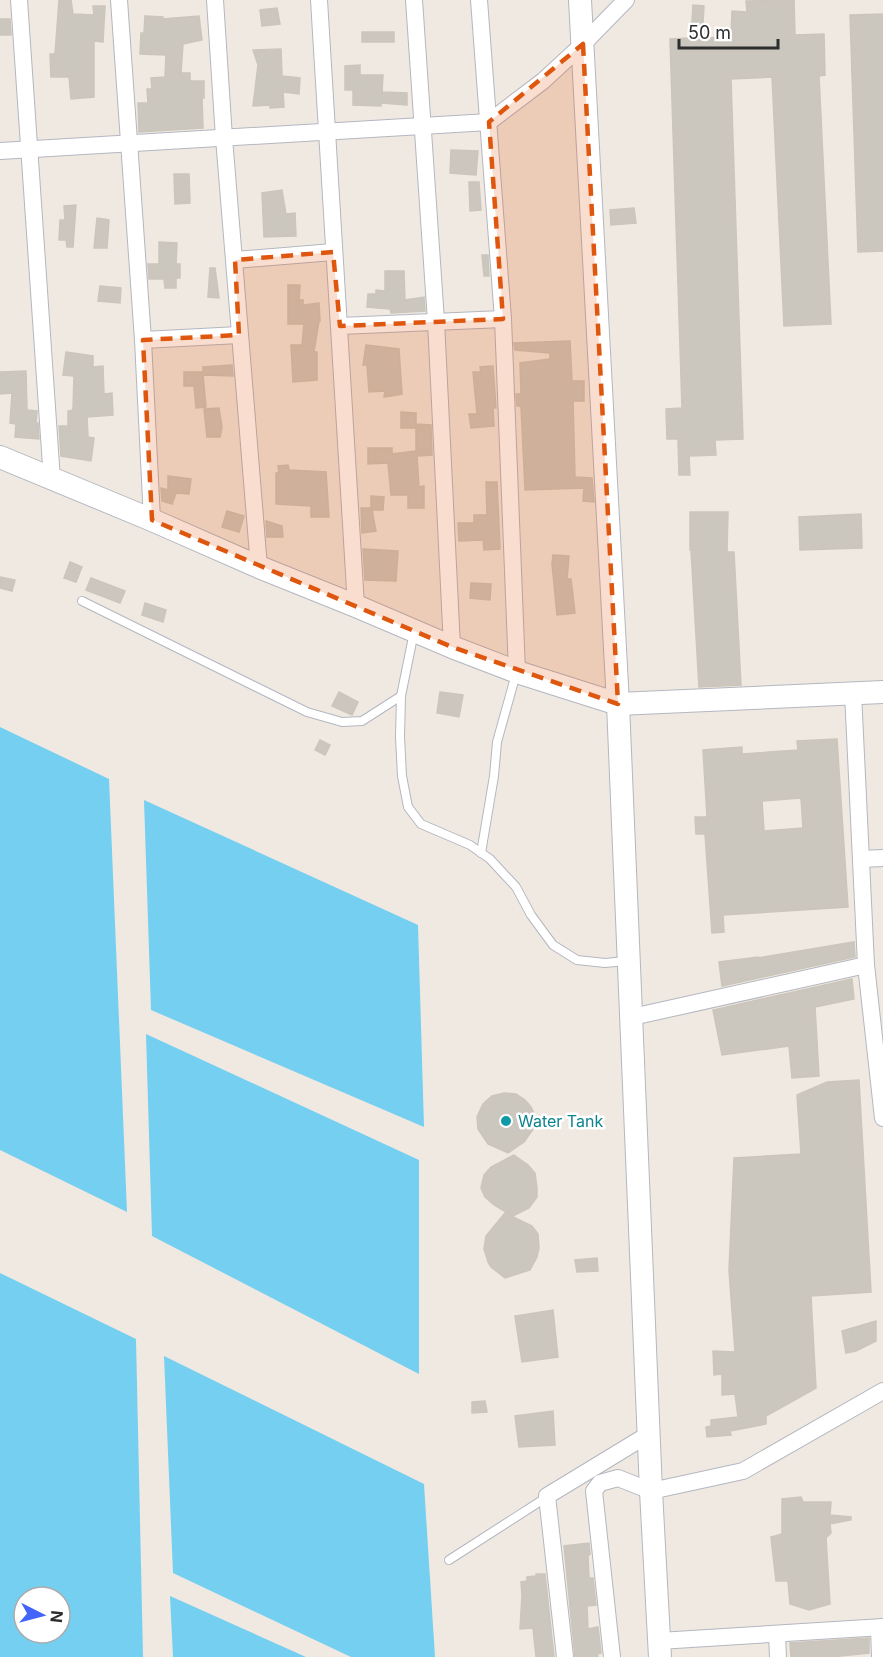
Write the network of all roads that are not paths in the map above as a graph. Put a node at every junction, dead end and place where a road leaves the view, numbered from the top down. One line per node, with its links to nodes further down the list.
1 (19, 0): 15 (street)
2 (119, 0): 14 (street)
3 (216, 0): 13 (street)
4 (319, 0): 12 (street)
5 (414, 0): 11 (street)
6 (479, 0): 10 (street)
7 (580, 0): 9 (street)
8 (626, 0): 9 (street)
9 (583, 44): 10 (street); 36 (street)
10 (489, 122): 11 (street); 19 (street)
11 (422, 126): 12 (street); 20 (street)
12 (326, 132): 13 (street); 17 (street)
13 (224, 138): 14 (street); 18 (street)
14 (129, 142): 15 (street); 23 (street)
15 (29, 148): 16 (street); 25 (street)
16 (0, 151)
17 (333, 252): 18 (street); 21 (street)
18 (235, 260): 22 (street)
19 (503, 319): 20 (street); 32 (street)
20 (436, 321): 21 (street); 31 (street)
21 (340, 326): 29 (street)
22 (239, 335): 23 (street); 27 (street)
23 (143, 340): 26 (street)
24 (0, 457): 25 (street)
25 (52, 480): 26 (street)
26 (152, 520): 27 (street)
27 (259, 567): 29 (street)
28 (82, 601): 35 (lane)
29 (356, 606): 30 (street)
30 (415, 631): 31 (street); 35 (lane)
31 (452, 647): 32 (street)
32 (517, 672): 36 (street); 37 (lane)
33 (883, 692): 34 (street)
34 (853, 693): 36 (street); 39 (street)
35 (401, 696): 37 (lane)
36 (618, 704): 40 (street)
37 (481, 853): 40 (lane)
38 (883, 858): 39 (street)
39 (861, 859): 41 (street)
40 (630, 960): 42 (street)
41 (866, 964): 42 (street); 43 (street)
42 (632, 1017): 45 (street)
43 (883, 1118)
44 (883, 1391): 46 (street)
45 (649, 1434): 46 (street); 47 (street)
46 (651, 1491): 51 (street); 53 (street)
47 (548, 1496): 48 (lane); 52 (street)
48 (449, 1560)
49 (881, 1628): 50 (street); 55 (street)
50 (777, 1634): 51 (street); 54 (street)
51 (660, 1649)
52 (565, 1657)
53 (612, 1657)
54 (778, 1657)
55 (880, 1657)

